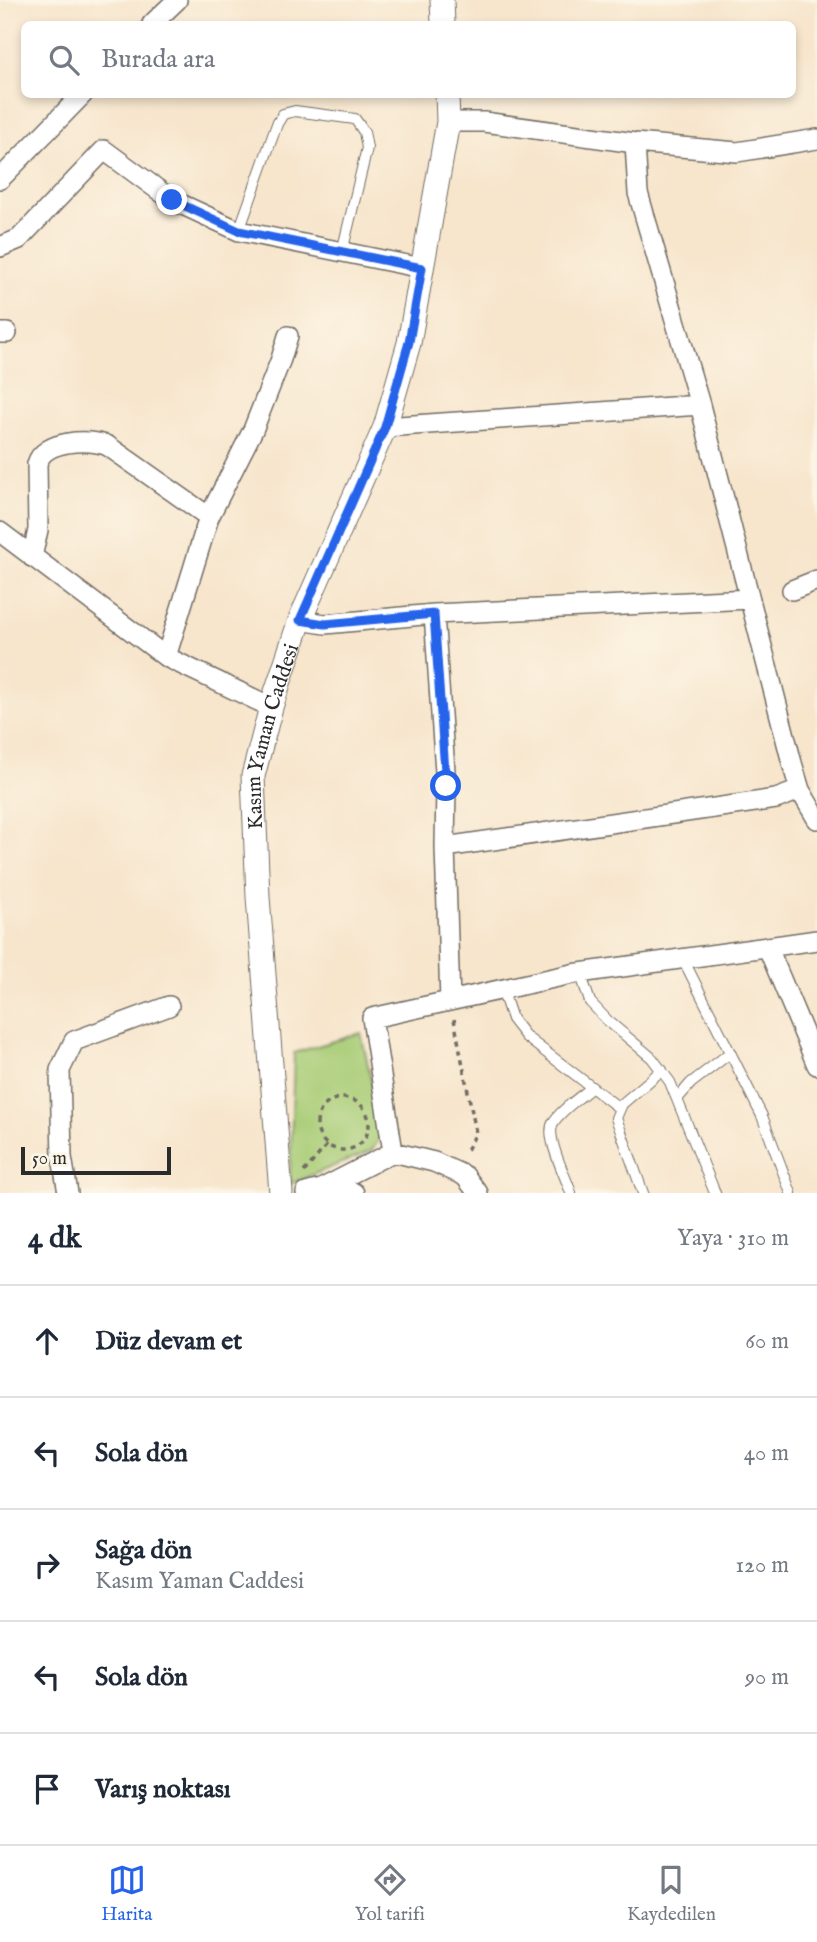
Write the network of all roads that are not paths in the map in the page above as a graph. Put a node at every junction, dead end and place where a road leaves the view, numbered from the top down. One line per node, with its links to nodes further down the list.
1 (177, 0): 3 (street)
2 (442, 0): 4 (street)
3 (155, 21)
4 (443, 21)
5 (79, 98): 10 (street)
6 (447, 98): 7 (street, Kasım Yaman Caddesi)
7 (448, 122): 9 (street); 14 (street, Kasım Yaman Caddesi)
8 (817, 139): 9 (street)
9 (635, 143): 16 (street)
10 (0, 179)
11 (239, 231): 12 (street); 13 (street); 13 (lane)
12 (0, 247)
13 (342, 252): 14 (street)
14 (422, 268): 17 (street, Kasım Yaman Caddesi)
15 (288, 336): 18 (street)
16 (700, 405): 17 (street); 23 (street)
17 (385, 427): 25 (street, Kasım Yaman Caddesi)
18 (209, 517): 20 (street); 26 (street)
19 (0, 532): 20 (street)
20 (32, 557): 26 (street)
21 (817, 580): 22 (street)
22 (792, 590)
23 (750, 599): 24 (street); 28 (street)
24 (434, 614): 25 (street); 30 (street)
25 (300, 620): 27 (street, Kasım Yaman Caddesi)
26 (166, 657): 27 (street)
27 (271, 707): 47 (street, Kasım Yaman Caddesi)
28 (800, 790): 29 (street); 30 (street)
29 (817, 819)
30 (445, 847): 36 (street)
31 (817, 940): 32 (street)
32 (768, 948): 33 (street); 39 (street)
33 (683, 959): 34 (street); 38 (lane)
34 (580, 972): 35 (street); 40 (lane)
35 (502, 989): 36 (street); 41 (lane)
36 (450, 1001): 44 (street)
37 (169, 1006): 46 (street)
38 (730, 1053): 42 (lane); 53 (lane)
39 (817, 1065)
40 (662, 1070): 42 (lane); 43 (lane)
41 (591, 1088): 43 (lane); 50 (lane)
42 (678, 1098): 52 (lane)
43 (619, 1108): 51 (lane)
44 (393, 1152): 45 (street); 49 (street)
45 (312, 1185): 48 (street)
46 (68, 1193)
47 (281, 1193)
48 (354, 1193)
49 (478, 1193)
50 (572, 1193)
51 (643, 1193)
52 (715, 1193)
53 (791, 1193)

